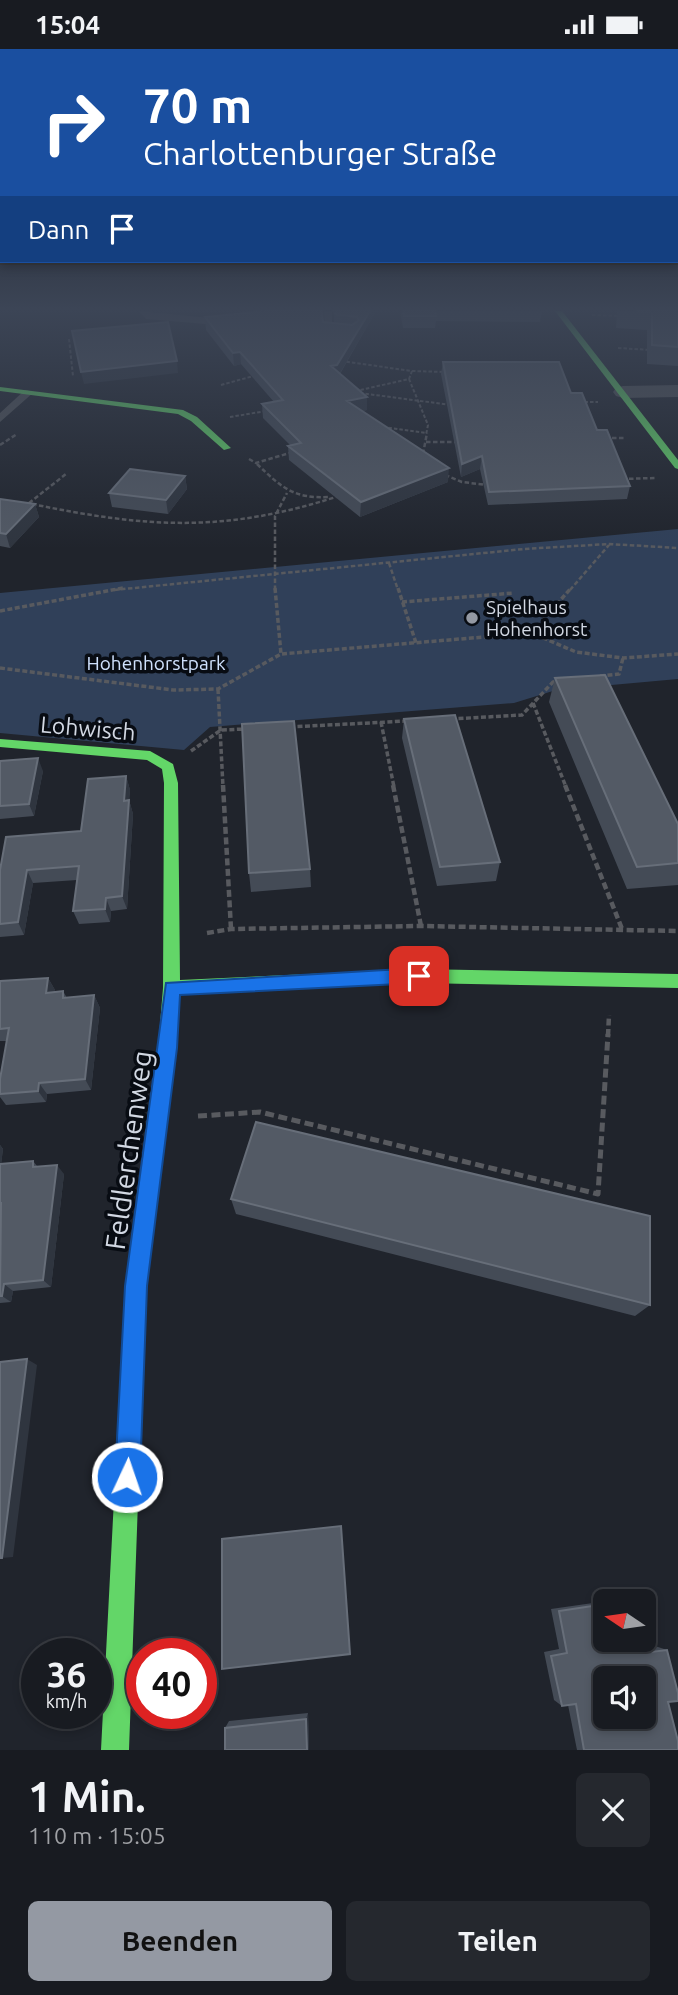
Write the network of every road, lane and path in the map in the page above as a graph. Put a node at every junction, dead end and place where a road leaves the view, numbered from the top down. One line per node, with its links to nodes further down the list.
1 (13, 390): 7 (street)
2 (74, 390): 11 (path)
3 (357, 390): 8 (path)
4 (414, 390): 12 (path)
5 (621, 390): 10 (street)
6 (678, 391): 10 (street)
7 (29, 392): 11 (street); 16 (lane)
8 (345, 393)
9 (355, 393): 12 (path)
10 (625, 396): 13 (path); 20 (street)
11 (75, 397): 17 (street)
12 (418, 400): 14 (path); 19 (path)
13 (568, 402)
14 (454, 405)
15 (276, 409): 17 (path)
16 (0, 419)
17 (194, 419): 24 (street)
18 (381, 427): 19 (path)
19 (427, 433): 22 (path)
20 (656, 436): 21 (path); 28 (street)
21 (603, 438)
22 (426, 442): 23 (path); 26 (path)
23 (460, 442)
24 (228, 448): 27 (path)
25 (304, 450): 27 (path)
26 (422, 459)
27 (256, 463): 34 (path)
28 (678, 465)
29 (66, 474): 38 (path)
30 (442, 474): 33 (path)
31 (658, 477): 32 (path)
32 (611, 480)
33 (494, 485)
34 (287, 493): 36 (path); 39 (path)
35 (347, 493): 36 (path)
36 (337, 497): 39 (path)
37 (21, 503): 38 (path)
38 (28, 504): 39 (path)
39 (275, 516): 43 (path)
40 (609, 544): 41 (path); 42 (path); 47 (path)
41 (678, 548)
42 (389, 563): 43 (path); 45 (path)
43 (274, 573): 46 (path); 49 (path)
44 (514, 593): 45 (path)
45 (402, 602): 48 (path)
46 (0, 611)
47 (532, 633): 48 (path); 51 (path)
48 (416, 643): 49 (path)
49 (281, 654): 55 (path)
50 (678, 654): 51 (path)
51 (623, 658): 53 (path)
52 (0, 668): 55 (path)
53 (593, 677)
54 (566, 680): 56 (path)
55 (218, 689): 62 (path)
56 (533, 703): 57 (path); 67 (path)
57 (445, 719)
58 (419, 720): 59 (path)
59 (381, 722): 60 (path); 65 (path)
60 (288, 727)
61 (247, 729): 62 (path)
62 (221, 730): 64 (path); 66 (path)
63 (0, 743): 64 (street, Lohwisch)
64 (168, 767): 69 (street, Feldlerchenweg)
65 (421, 926): 66 (path); 67 (path)
66 (231, 929): 69 (path)
67 (622, 929): 68 (path)
68 (678, 931)
69 (170, 940): 72 (street, Feldlerchenweg)
70 (610, 980): 71 (street); 72 (street); 73 (path)
71 (678, 981)
72 (172, 988): 73 (street, Feldlerchenweg)
73 (159, 1119): 74 (street, Feldlerchenweg)
74 (115, 1750)

